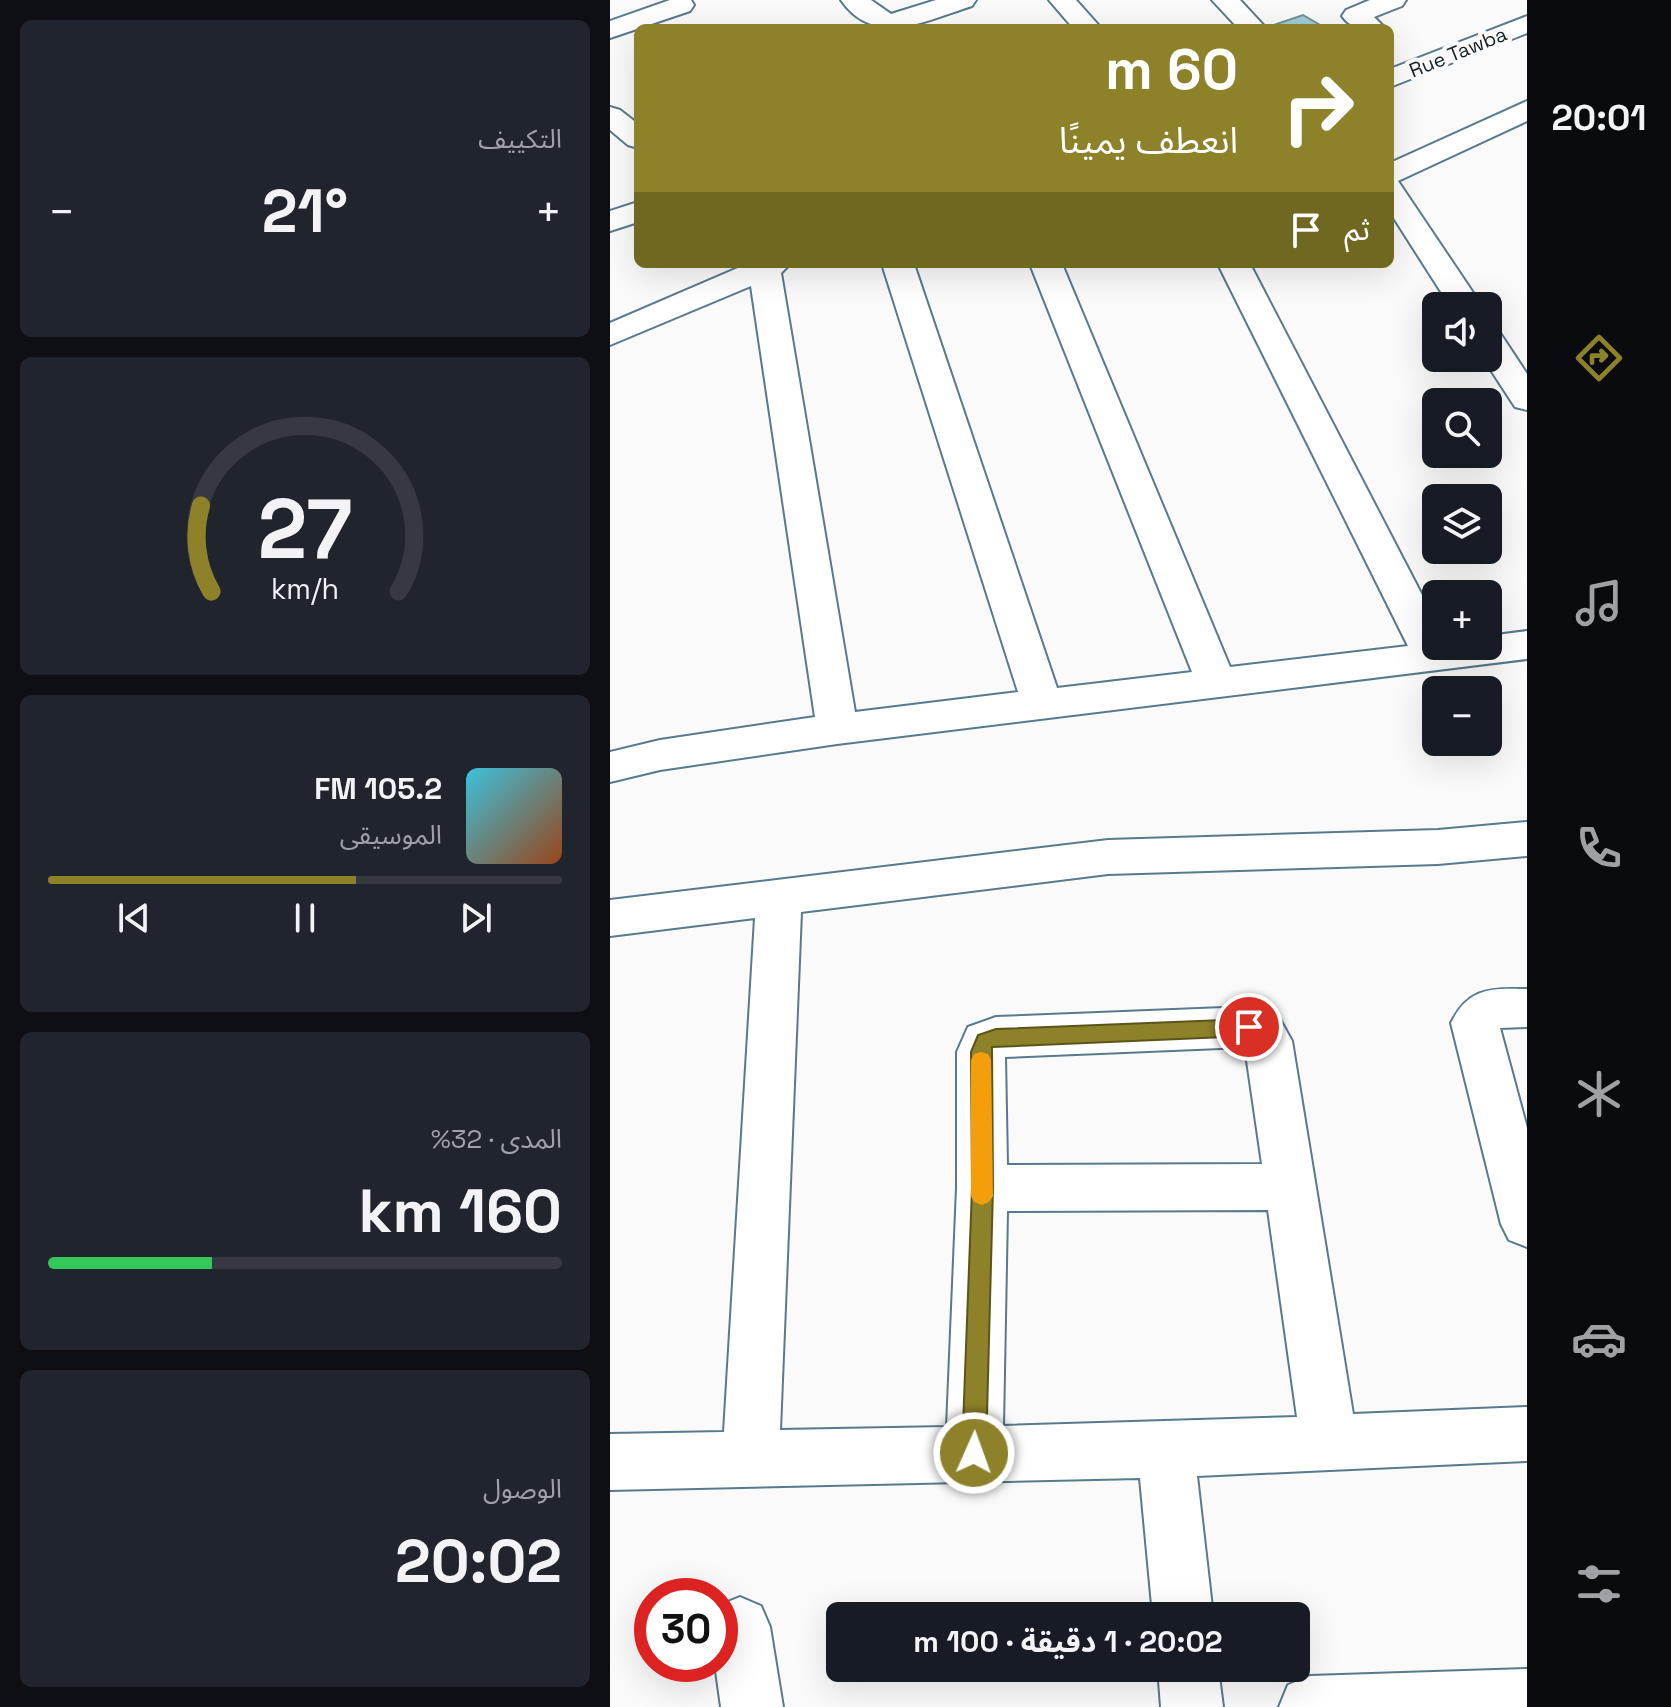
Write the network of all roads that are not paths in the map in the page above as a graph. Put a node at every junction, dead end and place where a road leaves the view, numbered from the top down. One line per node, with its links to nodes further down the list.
1 (854, 0): 8 (street)
2 (963, 0): 9 (street)
3 (1062, 0): 10 (street)
4 (1225, 0): 11 (street)
5 (1393, 0): 7 (street)
6 (685, 9): 13 (street)
7 (1364, 22)
8 (887, 24)
9 (896, 24)
10 (1084, 24)
11 (1249, 24)
12 (1527, 24): 15 (street, Rue Tawba)
13 (610, 30)
14 (1400, 44): 15 (street)
15 (1432, 62): 16 (street, Rue Tawba)
16 (1394, 77)
17 (610, 116): 19 (street)
18 (1520, 123): 20 (street)
19 (634, 136)
20 (1394, 172)
21 (1394, 194): 29 (street)
22 (634, 213): 23 (street)
23 (610, 222)
24 (764, 268): 30 (street)
25 (769, 268): 39 (street)
26 (899, 268): 38 (street)
27 (1048, 268): 37 (street)
28 (1236, 268): 33 (street)
29 (1457, 292)
30 (610, 335)
31 (1502, 362): 32 (street)
32 (1527, 400)
33 (1422, 633)
34 (1527, 645): 35 (street)
35 (1502, 648)
36 (1422, 658): 37 (street)
37 (1217, 684): 38 (street)
38 (1043, 706): 39 (street)
39 (837, 729): 40 (street)
40 (610, 767)
41 (1527, 839): 42 (street)
42 (779, 898): 43 (street); 52 (street)
43 (610, 918)
44 (1527, 1008): 47 (street)
45 (1288, 1187): 46 (street); 46 (street); 49 (street)
46 (982, 1188): 51 (street)
47 (1525, 1199)
48 (1527, 1434): 49 (street)
49 (1329, 1441): 50 (street)
50 (1166, 1450): 51 (street); 54 (street)
51 (974, 1453): 52 (street)
52 (751, 1459): 53 (street)
53 (610, 1462)
54 (1182, 1602)
55 (740, 1627): 58 (street)
56 (1189, 1682): 59 (street)
57 (1527, 1700): 60 (street)
58 (752, 1707)
59 (1192, 1707)
60 (1310, 1707)

